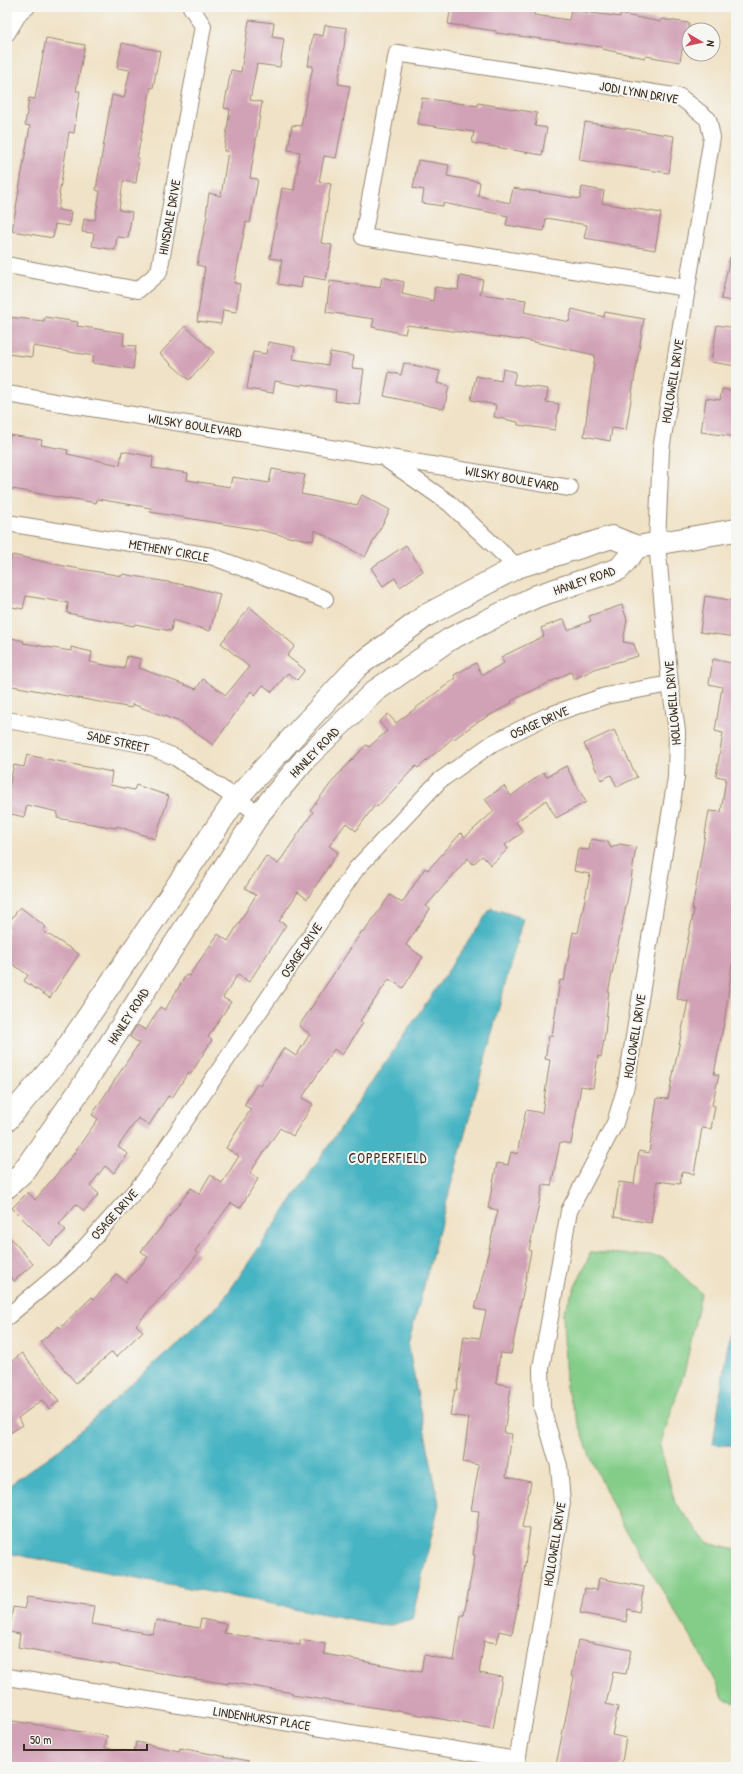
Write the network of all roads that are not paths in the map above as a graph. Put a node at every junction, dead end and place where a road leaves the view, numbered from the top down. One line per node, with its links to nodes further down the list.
1 (27, 7): 3 (street)
2 (191, 7): 4 (street, HINSDALE DRIVE)
3 (7, 33)
4 (7, 265)
5 (687, 288): 5 (street, JODI LYNN DRIVE); 11 (street, HOLLOWELL DRIVE)
6 (7, 394): 7 (street, WILSKY BOULEVARD)
7 (383, 456): 8 (street, WILSKY BOULEVARD); 12 (street, WILSKY BOULEVARD)
8 (570, 488)
9 (7, 523): 13 (street, METHENY CIRCLE)
10 (736, 530): 11 (main road)
11 (647, 545): 12 (main road, HANLEY ROAD); 14 (street, HOLLOWELL DRIVE); 17 (main road, HANLEY ROAD)
12 (517, 567): 16 (main road, HANLEY ROAD)
13 (325, 599)
14 (670, 684): 20 (street, OSAGE DRIVE); 22 (street, HOLLOWELL DRIVE)
15 (7, 720): 16 (street, SADE STREET)
16 (236, 799): 17 (street, SADE STREET); 18 (main road, HANLEY ROAD)
17 (259, 814): 19 (main road, HANLEY ROAD)
18 (7, 1120)
19 (7, 1186)
20 (7, 1317)
21 (7, 1676): 22 (street, LINDENHURST PLACE)
22 (516, 1764)

